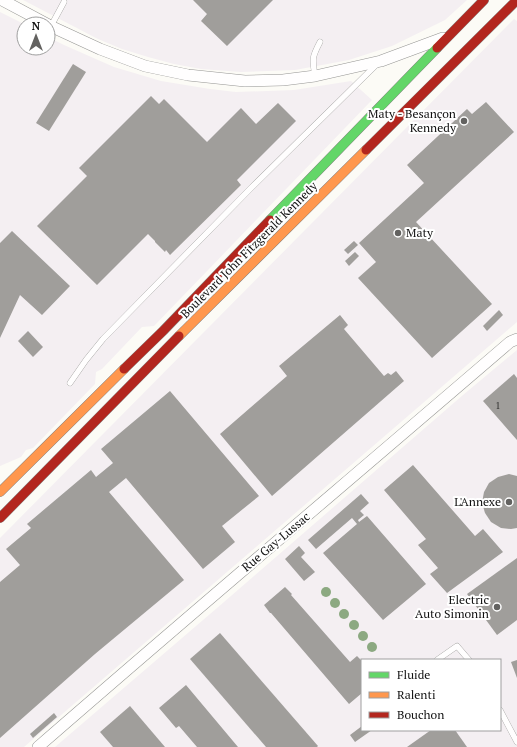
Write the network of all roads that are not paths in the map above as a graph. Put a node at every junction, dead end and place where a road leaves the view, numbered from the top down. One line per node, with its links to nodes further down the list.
1 (2, 0): 5 (street)
2 (484, 0): 8 (main road, Boulevard John Fitzgerald Kennedy)
3 (64, 2): 6 (lane)
4 (516, 2): 15 (main road, Boulevard John Fitzgerald Kennedy)
5 (31, 16)
6 (54, 16)
7 (56, 29): 11 (street)
8 (449, 35): 10 (street); 14 (main road, Boulevard John Fitzgerald Kennedy)
9 (320, 42): 11 (lane)
10 (380, 61): 11 (street); 13 (lane)
11 (315, 76)
12 (517, 339): 20 (street, Rue Gay-Lussac)
13 (70, 383)
14 (0, 492)
15 (0, 518)
16 (438, 659): 17 (lane)
17 (468, 659)
18 (501, 712): 19 (lane)
19 (517, 742)
20 (38, 747)

